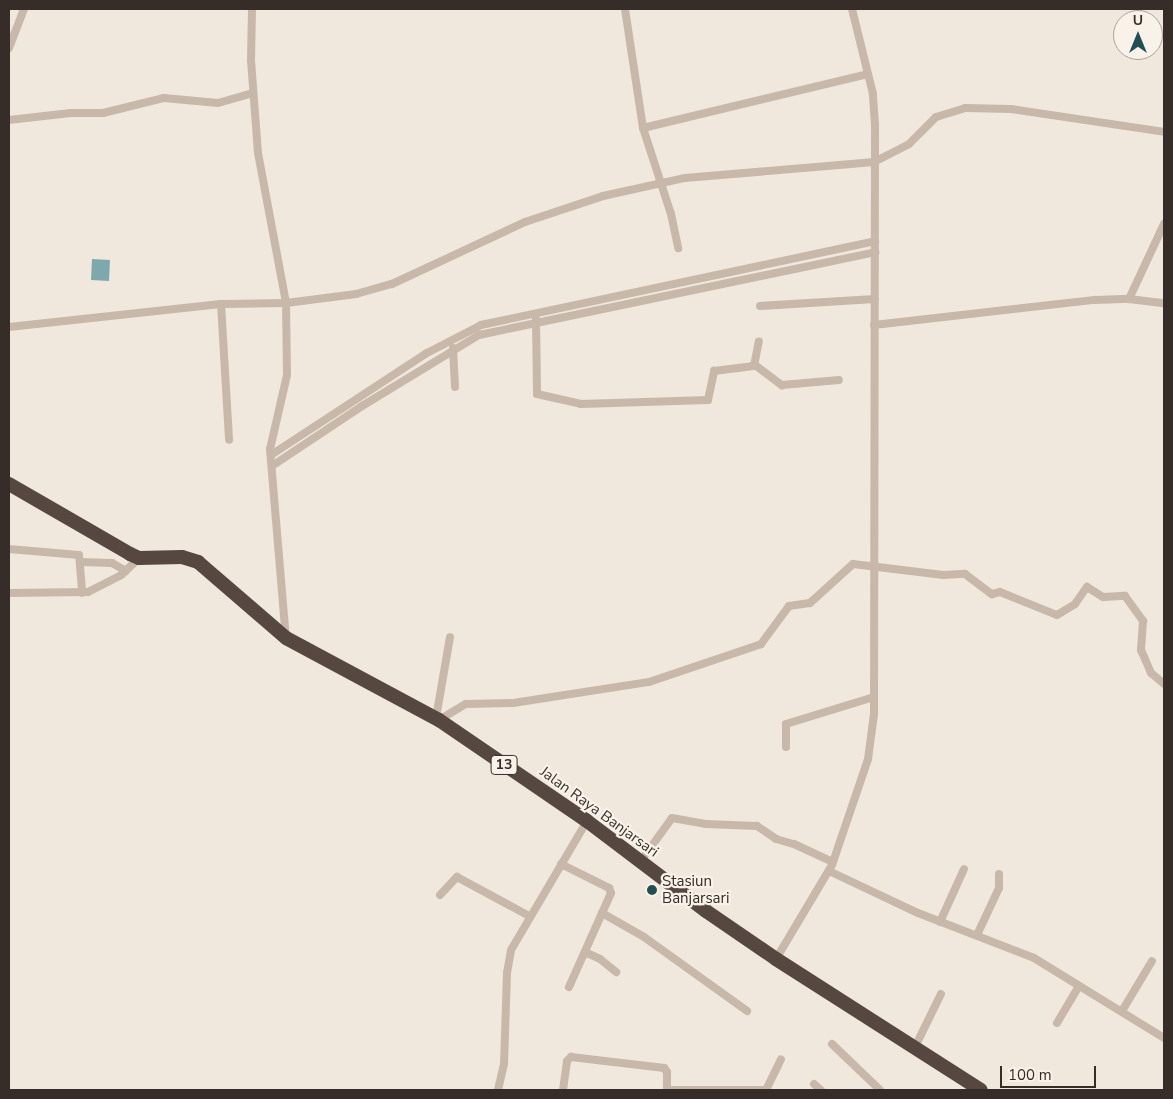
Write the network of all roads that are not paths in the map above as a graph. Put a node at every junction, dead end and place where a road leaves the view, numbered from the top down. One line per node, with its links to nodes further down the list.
1 (24, 9): 5 (street)
2 (252, 9): 7 (street)
3 (625, 9): 9 (street)
4 (852, 9): 6 (street)
5 (9, 48)
6 (868, 74): 9 (street); 11 (street)
7 (253, 93): 8 (street); 20 (street)
8 (9, 120)
9 (643, 128): 12 (street)
10 (1164, 132): 11 (street)
11 (874, 162): 12 (street); 14 (street)
12 (662, 182): 15 (street); 20 (street)
13 (1164, 224): 19 (street)
14 (875, 241): 16 (street); 17 (street)
15 (678, 248)
16 (875, 252): 17 (street); 18 (street)
17 (782, 266): 23 (street)
18 (875, 299): 24 (street); 27 (street)
19 (1129, 299): 21 (street); 27 (street)
20 (286, 303): 22 (street); 37 (street)
21 (1164, 303)
22 (221, 304): 28 (street); 36 (street)
23 (594, 304): 25 (street); 25 (street)
24 (760, 306)
25 (536, 316): 26 (street); 26 (street); 32 (street)
26 (506, 323): 29 (street); 29 (street)
27 (874, 324): 42 (street)
28 (9, 327)
29 (462, 339): 31 (street); 33 (street)
30 (759, 341): 32 (street)
31 (453, 348): 33 (street); 35 (street)
32 (755, 365): 34 (street)
33 (404, 375): 37 (street)
34 (839, 380)
35 (455, 387)
36 (229, 440)
37 (271, 460): 47 (street)
38 (9, 484): 40 (highway)
39 (9, 550): 41 (street)
40 (139, 558): 43 (street); 47 (highway, Jalan Raya Banjarsari / 13)
41 (79, 559): 43 (street); 45 (street)
42 (876, 567): 48 (street); 49 (street); 50 (street)
43 (126, 571): 45 (street)
44 (9, 593): 45 (street)
45 (82, 593)
46 (450, 637): 50 (street)
47 (286, 638): 50 (highway, Jalan Raya Banjarsari / 13)
48 (1164, 684)
49 (874, 697): 51 (street); 54 (street)
50 (437, 719): 52 (highway, Jalan Raya Banjarsari / 13)
51 (786, 747)
52 (587, 821): 53 (highway, Jalan Raya Banjarsari / 13); 55 (street)
53 (640, 862): 54 (street); 65 (highway, Jalan Raya Banjarsari / 13)
54 (833, 862): 57 (street)
55 (561, 864): 60 (street); 61 (street)
56 (964, 869): 62 (street)
57 (829, 871): 62 (street); 65 (street)
58 (998, 874): 63 (street)
59 (440, 895): 61 (street)
60 (603, 912): 64 (street); 71 (street)
61 (529, 916): 79 (street)
62 (940, 922): 63 (street)
63 (977, 935): 68 (street)
64 (584, 952): 67 (street); 69 (street)
65 (776, 959): 76 (highway, Jalan Raya Banjarsari / 13)
66 (1152, 961): 72 (street)
67 (616, 972)
68 (1080, 986): 72 (street); 73 (street)
69 (569, 987)
70 (941, 994): 76 (street)
71 (747, 1011)
72 (1122, 1011): 74 (street)
73 (1057, 1023)
74 (1164, 1038)
75 (832, 1044): 84 (street)
76 (915, 1047): 85 (highway, Jalan Raya Banjarsari / 13)
77 (781, 1059): 82 (street)
78 (814, 1084): 83 (street)
79 (498, 1090)
80 (563, 1090): 81 (street)
81 (666, 1090): 82 (street)
82 (699, 1090)
83 (821, 1090)
84 (880, 1090)
85 (981, 1090)

